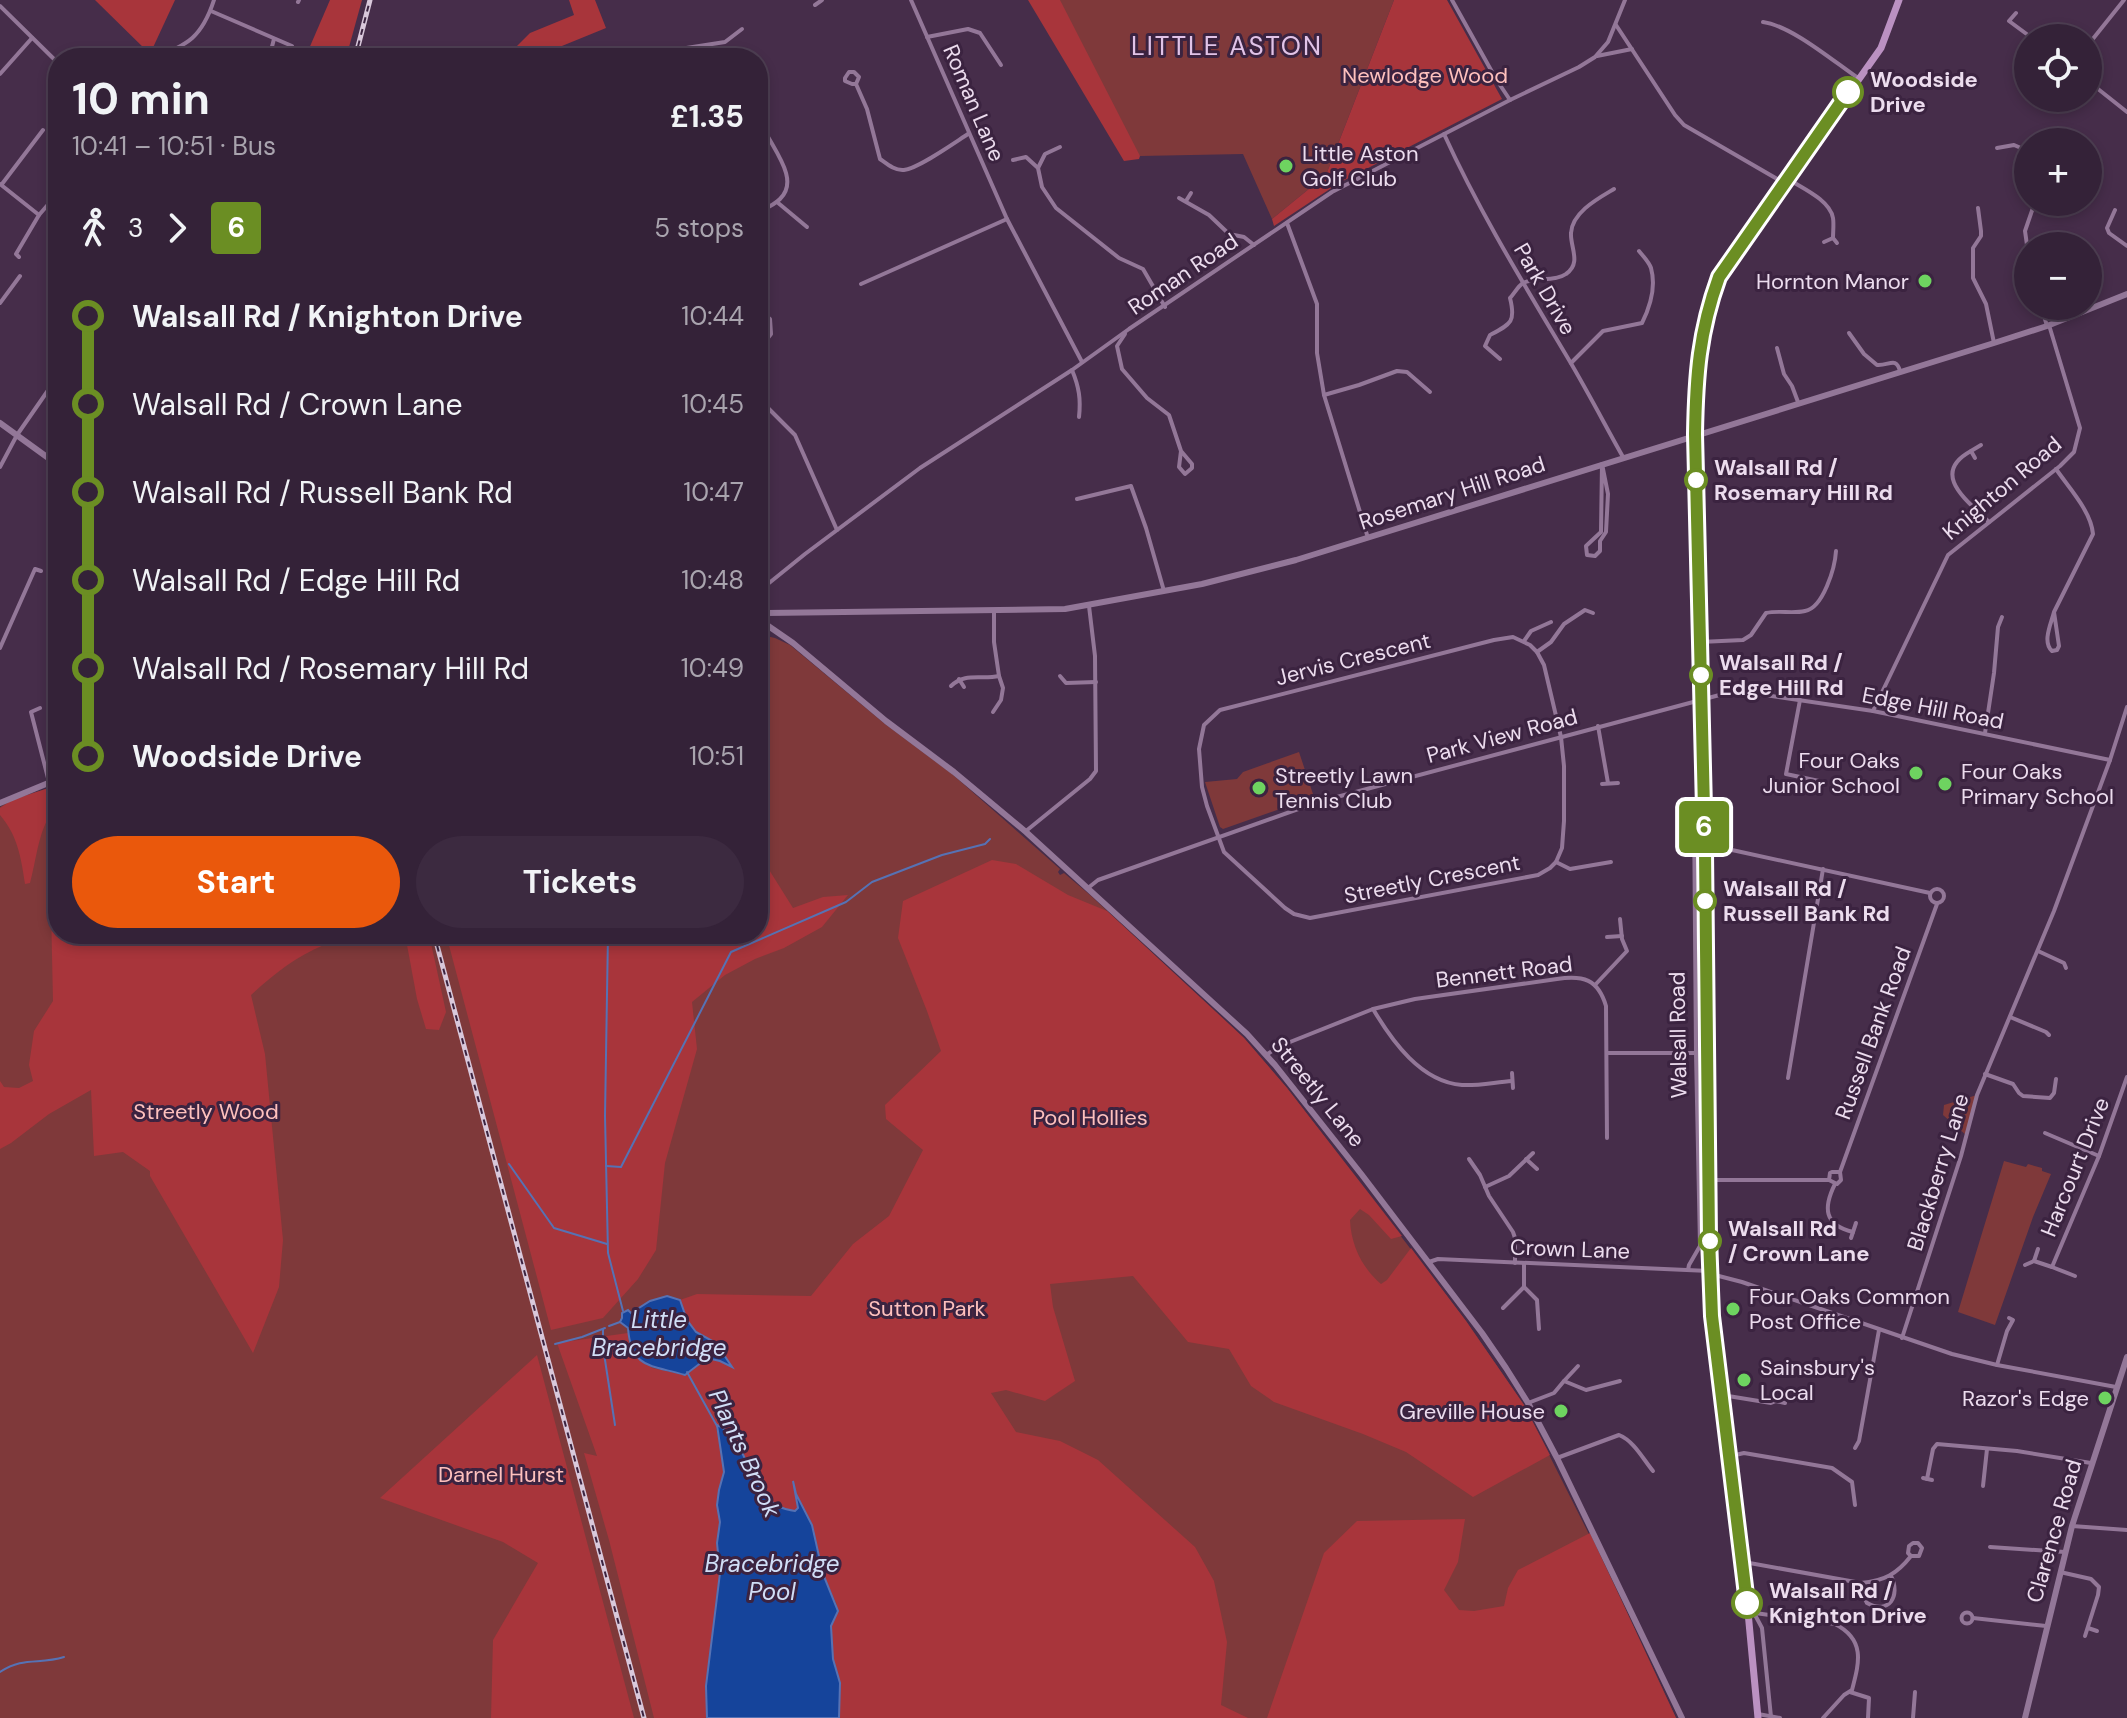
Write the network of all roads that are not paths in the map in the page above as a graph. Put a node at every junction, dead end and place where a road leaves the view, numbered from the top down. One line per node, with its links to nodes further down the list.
1 (214, 0): 11 (street)
2 (822, 0): 9 (street)
3 (911, 0): 18 (street, Roman Lane)
4 (1452, 0): 33 (street)
5 (1614, 0): 8 (street)
6 (1899, 0): 30 (main road, Walsall Road)
7 (2124, 0): 16 (street)
8 (1624, 2): 14 (street, Roman Road)
9 (815, 5)
10 (0, 6): 19 (street)
11 (211, 11): 20 (street); 22 (street)
12 (2016, 13): 15 (street)
13 (1763, 22): 30 (street)
14 (1616, 25): 25 (street); 27 (street, Roman Road)
15 (2014, 27)
16 (2102, 28)
17 (742, 29): 24 (street)
18 (927, 37): 28 (street); 36 (street, Roman Lane)
19 (32, 38): 26 (street); 29 (street)
20 (274, 39): 21 (street); 23 (street)
21 (292, 46)
22 (180, 48)
23 (272, 48)
24 (686, 48)
25 (1633, 49): 27 (street); 44 (street)
26 (48, 53)
27 (1595, 57): 33 (street, Roman Road)
28 (1001, 65)
29 (0, 74)
30 (1858, 78): 44 (main road, Walsall Road)
31 (856, 84): 36 (street)
32 (2102, 92): 34 (street)
33 (1510, 100): 37 (street, Roman Road)
34 (2127, 112)
35 (43, 130): 45 (street)
36 (969, 134): 56 (street, Roman Lane)
37 (1444, 134): 57 (street, Roman Road); 65 (street, Park Drive)
38 (768, 137): 50 (street)
39 (2014, 145): 41 (street)
40 (1060, 147): 43 (street)
41 (2000, 149)
42 (1013, 160): 43 (street)
43 (1038, 168): 69 (street)
44 (1786, 181): 59 (street); 92 (main road, Walsall Road)
45 (1, 184): 55 (street)
46 (1614, 189): 65 (street)
47 (1191, 193): 49 (street)
48 (1179, 198): 49 (street)
49 (1186, 201): 60 (street)
50 (777, 202): 52 (street); 58 (street)
51 (48, 205): 55 (street)
52 (768, 207)
53 (1978, 208): 76 (street)
54 (2115, 210): 61 (street)
55 (39, 215): 62 (street)
56 (1007, 219): 66 (street); 79 (street, Roman Lane)
57 (1287, 223): 60 (street, Roman Road); 87 (street)
58 (807, 227)
59 (1824, 242)
60 (1254, 245): 69 (street, Roman Road)
61 (2127, 246)
62 (8, 250)
63 (1639, 251): 80 (street)
64 (20, 276): 68 (street)
65 (1522, 283): 78 (street); 80 (street, Park Drive)
66 (861, 284)
67 (2126, 296): 72 (main road, Rosemary Hill Road)
68 (0, 303)
69 (1165, 307): 73 (street, Roman Road)
70 (768, 317): 75 (street)
71 (2046, 320): 72 (street, Knighton Road)
72 (2048, 325): 76 (main road, Rosemary Hill Road); 102 (street, Knighton Road)
73 (1129, 329): 79 (street, Roman Road); 95 (street)
74 (1849, 333): 82 (street)
75 (768, 338)
76 (1994, 343): 82 (main road, Rosemary Hill Road)
77 (1777, 348): 88 (street)
78 (1500, 359)
79 (1082, 362): 81 (street, Roman Road)
80 (1571, 363): 97 (street, Park Drive)
81 (1072, 370): 90 (street); 105 (street, Roman Road)
82 (1900, 371): 88 (main road, Rosemary Hill Road)
83 (1417, 380): 84 (street); 86 (street); 87 (street)
84 (1413, 386)
85 (48, 390): 93 (street)
86 (1430, 392)
87 (1324, 395): 106 (street)
88 (1798, 402): 92 (main road, Rosemary Hill Road)
89 (768, 408): 105 (street)
90 (1079, 417)
91 (0, 423): 93 (main road)
92 (1695, 434): 97 (main road, Rosemary Hill Road); 123 (main road, Walsall Road)
93 (17, 435): 98 (main road); 101 (street)
94 (1981, 445): 96 (street)
95 (1181, 451): 95 (street)
96 (1971, 451): 99 (street); 104 (street)
97 (1623, 457): 100 (main road, Rosemary Hill Road)
98 (48, 458)
99 (1975, 458)
100 (1602, 464): 106 (main road, Rosemary Hill Road); 107 (street)
101 (0, 467)
102 (2056, 469): 104 (street, Knighton Road); 116 (street)
103 (1077, 499): 111 (street)
104 (1989, 522): 136 (street, Knighton Road)
105 (837, 530): 110 (street, Roman Road)
106 (1368, 538): 111 (main road, Rosemary Hill Road)
107 (1597, 540)
108 (1836, 551): 123 (street)
109 (41, 571): 124 (street)
110 (768, 584)
111 (1164, 591): 113 (main road, Rosemary Hill Road)
112 (1587, 602): 114 (street)
113 (1089, 606): 115 (main road, Rosemary Hill Road); 129 (street)
114 (1585, 610): 118 (street); 125 (street)
115 (994, 611): 117 (main road, Rosemary Hill Road); 126 (street)
116 (2054, 612): 116 (street)
117 (768, 613)
118 (1593, 613)
119 (2002, 617): 139 (street)
120 (1551, 622): 122 (street)
121 (768, 628): 148 (main road, Streetly Lane)
122 (1524, 641): 125 (street); 149 (street, Jervis Crescent)
123 (1700, 642): 132 (main road, Walsall Road)
124 (0, 648)
125 (1537, 652): 140 (street)
126 (999, 676): 128 (street); 137 (street)
127 (1060, 676): 129 (street)
128 (959, 679): 130 (street); 131 (street)
129 (1096, 682): 148 (street)
130 (951, 686)
131 (964, 687)
132 (1701, 700): 133 (street, Edge Hill Road); 138 (street, Park View Road); 147 (main road, Walsall Road)
133 (1800, 700): 136 (street, Edge Hill Road); 143 (street)
134 (2127, 707): 141 (street, Blackberry Lane)
135 (40, 708): 142 (street)
136 (1873, 711): 139 (street, Edge Hill Road)
137 (993, 712)
138 (1598, 726): 140 (street, Park View Road); 145 (street)
139 (1985, 734): 141 (street, Edge Hill Road)
140 (1561, 737): 149 (street, Park View Road); 151 (street)
141 (2110, 760): 161 (street, Blackberry Lane)
142 (48, 779)
143 (1819, 781)
144 (48, 783): 146 (main road)
145 (1618, 783)
146 (0, 803)
147 (1703, 803): 150 (main road, Walsall Road); 169 (street, Walsall Road)
148 (1026, 832): 154 (main road, Streetly Lane)
149 (1218, 837): 151 (street, Streetly Crescent); 154 (street, Park View Road)
150 (1705, 851): 153 (street); 188 (main road, Walsall Road)
151 (1556, 862): 152 (street)
152 (1611, 862)
153 (1823, 869): 155 (street); 174 (street)
154 (1088, 888): 170 (main road, Streetly Lane)
155 (1930, 893): 156 (street); 156 (street)
156 (1937, 904): 187 (street, Russell Bank Road)
157 (1620, 919): 158 (street)
158 (1622, 936): 159 (street); 160 (street)
159 (1607, 937)
160 (1627, 951): 162 (street); 164 (street)
161 (2038, 951): 163 (street); 166 (street, Blackberry Lane)
162 (1631, 957)
163 (2066, 968)
164 (1595, 985): 165 (street, Bennett Road); 168 (street, Bennett Road)
165 (1373, 1009): 170 (street, Bennett Road); 176 (street)
166 (2010, 1017): 167 (street); 172 (street, Blackberry Lane)
167 (2049, 1035)
168 (1607, 1053): 169 (street); 179 (street, Bennett Road)
169 (1696, 1053): 202 (street, Walsall Road)
170 (1266, 1055): 197 (main road, Streetly Lane)
171 (1512, 1073): 176 (street)
172 (1985, 1074): 175 (street); 210 (street, Blackberry Lane)
173 (2127, 1077): 181 (street, Harcourt Drive)
174 (1788, 1078)
175 (2056, 1079)
176 (1512, 1081): 177 (street)
177 (1513, 1088)
178 (2045, 1133): 181 (street)
179 (1607, 1138)
180 (1533, 1153): 183 (street)
181 (2099, 1156): 201 (street, Harcourt Drive)
182 (1469, 1159): 184 (street)
183 (1526, 1159): 185 (street); 191 (street)
184 (1473, 1166): 186 (street); 191 (street)
185 (1537, 1169)
186 (1467, 1170)
187 (1840, 1172): 189 (street); 190 (street, Russell Bank Road)
188 (1709, 1180): 189 (street); 203 (main road, Walsall Road)
189 (1829, 1180): 190 (street)
190 (1835, 1184): 193 (street, Russell Bank Road)
191 (1485, 1187): 198 (street)
192 (1856, 1223): 193 (street)
193 (1853, 1232): 194 (street)
194 (1851, 1238)
195 (2038, 1249): 196 (street, Harcourt Drive)
196 (2034, 1261): 200 (street, Harcourt Drive); 201 (street, Harcourt Drive)
197 (1429, 1262): 198 (street, Crown Lane); 218 (main road, Streetly Lane)
198 (1515, 1263): 199 (street, Crown Lane)
199 (1524, 1263): 202 (street, Crown Lane); 205 (street)
200 (2025, 1265)
201 (2052, 1267): 204 (street, Harcourt Drive)
202 (1688, 1270): 203 (street, Crown Lane)
203 (1711, 1273): 209 (street, Crown Lane); 217 (main road, Walsall Road)
204 (2075, 1276)
205 (1524, 1287): 206 (street); 208 (street)
206 (1503, 1308)
207 (2013, 1320): 212 (street)
208 (1539, 1329)
209 (1879, 1330): 210 (street, Crown Lane); 220 (street)
210 (1902, 1338): 212 (street, Crown Lane)
211 (2127, 1357): 216 (main road, Clarence Road)
212 (1997, 1365): 216 (street, Crown Lane)
213 (1578, 1366): 214 (street)
214 (1564, 1381): 215 (street); 218 (street)
215 (1620, 1381)
216 (2118, 1388): 224 (main road, Clarence Road)
217 (1722, 1395): 219 (street); 222 (main road, Walsall Road)
218 (1528, 1403): 223 (main road, Streetly Lane)
219 (1785, 1403)
220 (1855, 1448)
221 (1987, 1449): 224 (street); 226 (street); 227 (street)
222 (1728, 1456): 228 (street); 234 (main road, Walsall Road)
223 (1557, 1458): 225 (street); 248 (main road, Streetly Lane)
224 (2091, 1463): 229 (main road, Clarence Road)
225 (1653, 1471)
226 (1928, 1479)
227 (1983, 1486)
228 (1855, 1505)
229 (2072, 1526): 230 (street); 232 (main road, Clarence Road)
230 (2127, 1530)
231 (1990, 1547): 232 (street)
232 (2065, 1552): 235 (main road, Clarence Road)
233 (1911, 1556): 236 (street)
234 (1741, 1562): 237 (street); 238 (main road, Walsall Road)
235 (2060, 1572): 240 (main road, Clarence Road); 241 (street)
236 (1891, 1576): 237 (street); 237 (street)
237 (1861, 1583)
238 (1751, 1613): 244 (street); 246 (main road, Walsall Road); 247 (street)
239 (1973, 1618): 240 (street)
240 (2046, 1626): 253 (main road, Clarence Road)
241 (2088, 1628): 242 (street); 243 (street)
242 (2097, 1631)
243 (2085, 1636)
244 (1850, 1692): 250 (street); 251 (street)
245 (1915, 1692): 252 (street)
246 (1757, 1716): 247 (street)
247 (1771, 1717): 249 (street)
248 (1682, 1718)
249 (1780, 1718)
250 (1823, 1718)
251 (1868, 1718)
252 (1913, 1718)
253 (2025, 1718)

